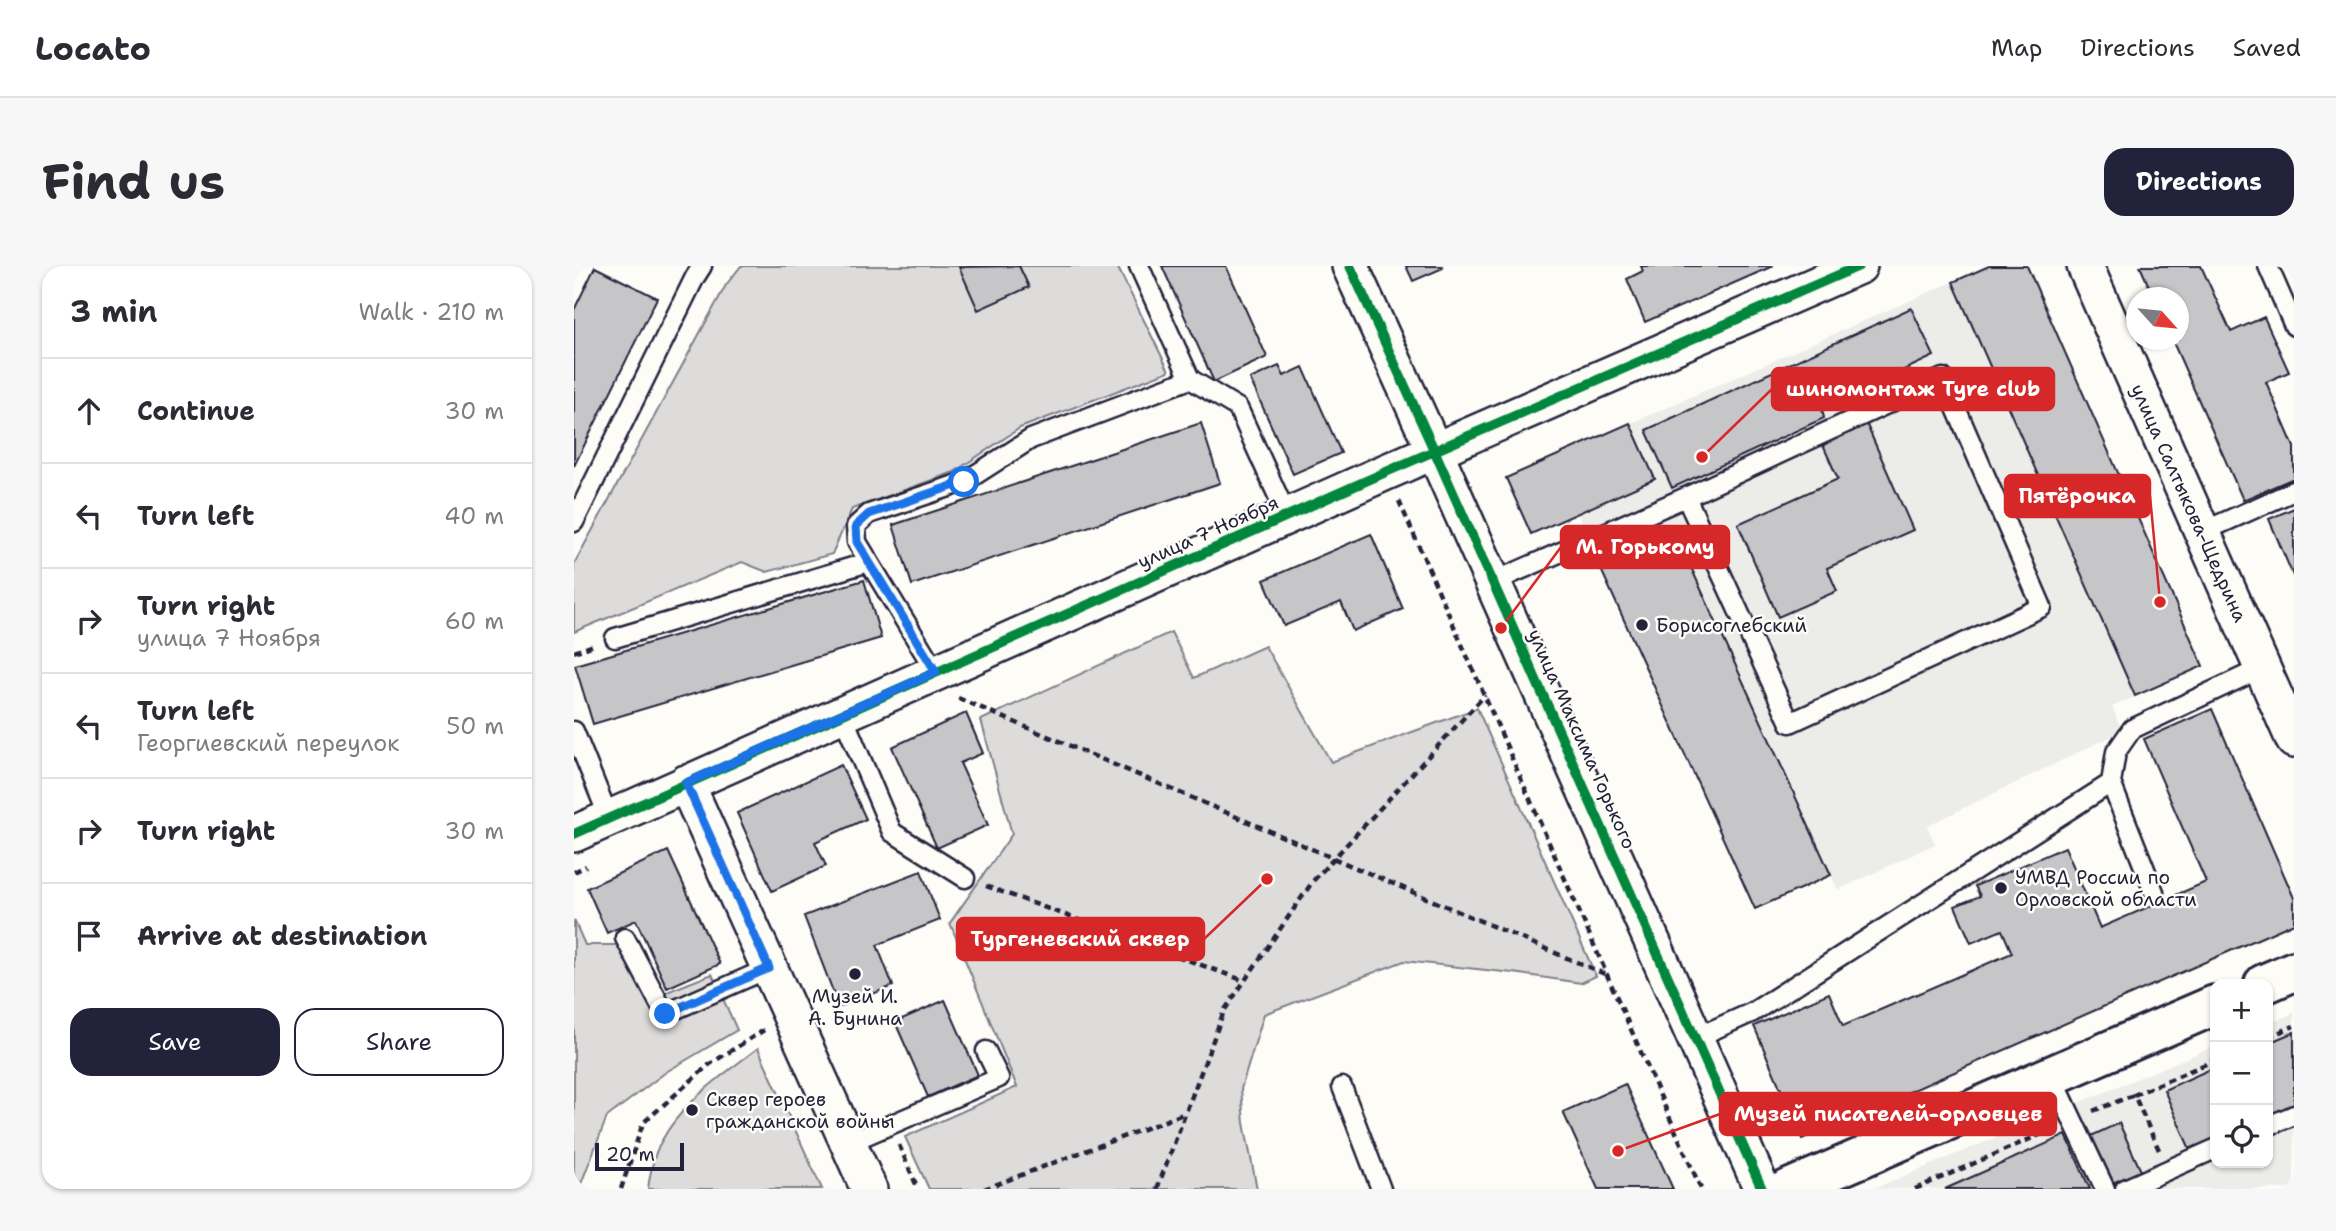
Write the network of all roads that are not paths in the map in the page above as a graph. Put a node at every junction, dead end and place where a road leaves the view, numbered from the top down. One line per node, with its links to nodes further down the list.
1 (702, 266): 13 (lane)
2 (1139, 266): 8 (lane)
3 (1350, 266): 9 (street, улица Максима Горького)
4 (1859, 266): 9 (street, улица 7 Ноября)
5 (2085, 266): 14 (street, улица Салтыкова-Щедрина)
6 (2268, 266): 7 (lane)
7 (2294, 326)
8 (1190, 379): 12 (lane); 15 (lane)
9 (1435, 452): 12 (street, улица 7 Ноября); 16 (street, улица Максима Горького)
10 (2294, 491): 14 (lane)
11 (1686, 497): 11 (lane); 16 (lane)
12 (1287, 516): 19 (street, улица 7 Ноября)
13 (574, 522)
14 (2202, 532): 18 (street, улица Салтыкова-Щедрина)
15 (869, 562): 17 (lane); 19 (lane)
16 (1493, 582): 35 (street, улица Максима Горького)
17 (615, 638)
18 (2262, 668): 20 (street, улица Салтыкова-Щедрина); 25 (lane)
19 (936, 672): 21 (street, улица 7 Ноября)
20 (2285, 697): 23 (street, улица Салтыкова-Щедрина)
21 (842, 714): 24 (street, улица 7 Ноября); 28 (lane)
22 (574, 731): 26 (lane)
23 (2294, 740)
24 (686, 783): 26 (street, улица 7 Ноября); 31 (street)
25 (2111, 783): 29 (lane); 35 (lane)
26 (609, 818): 27 (street, улица 7 Ноября)
27 (574, 834)
28 (965, 878)
29 (2154, 892)
30 (625, 938): 31 (lane)
31 (769, 968): 41 (street)
32 (2294, 971): 33 (main road)
33 (2273, 980)
34 (2210, 1007): 37 (main road)
35 (1695, 1038): 45 (street, улица Максима Горького)
36 (986, 1051): 41 (lane)
37 (2052, 1076): 46 (main road); 47 (lane)
38 (1342, 1087): 44 (lane)
39 (2294, 1115): 40 (lane)
40 (2273, 1124)
41 (848, 1143): 43 (street)
42 (2210, 1151): 48 (lane)
43 (869, 1189)
44 (1381, 1189)
45 (1762, 1189)
46 (1789, 1189)
47 (2105, 1189)
48 (2124, 1189)

